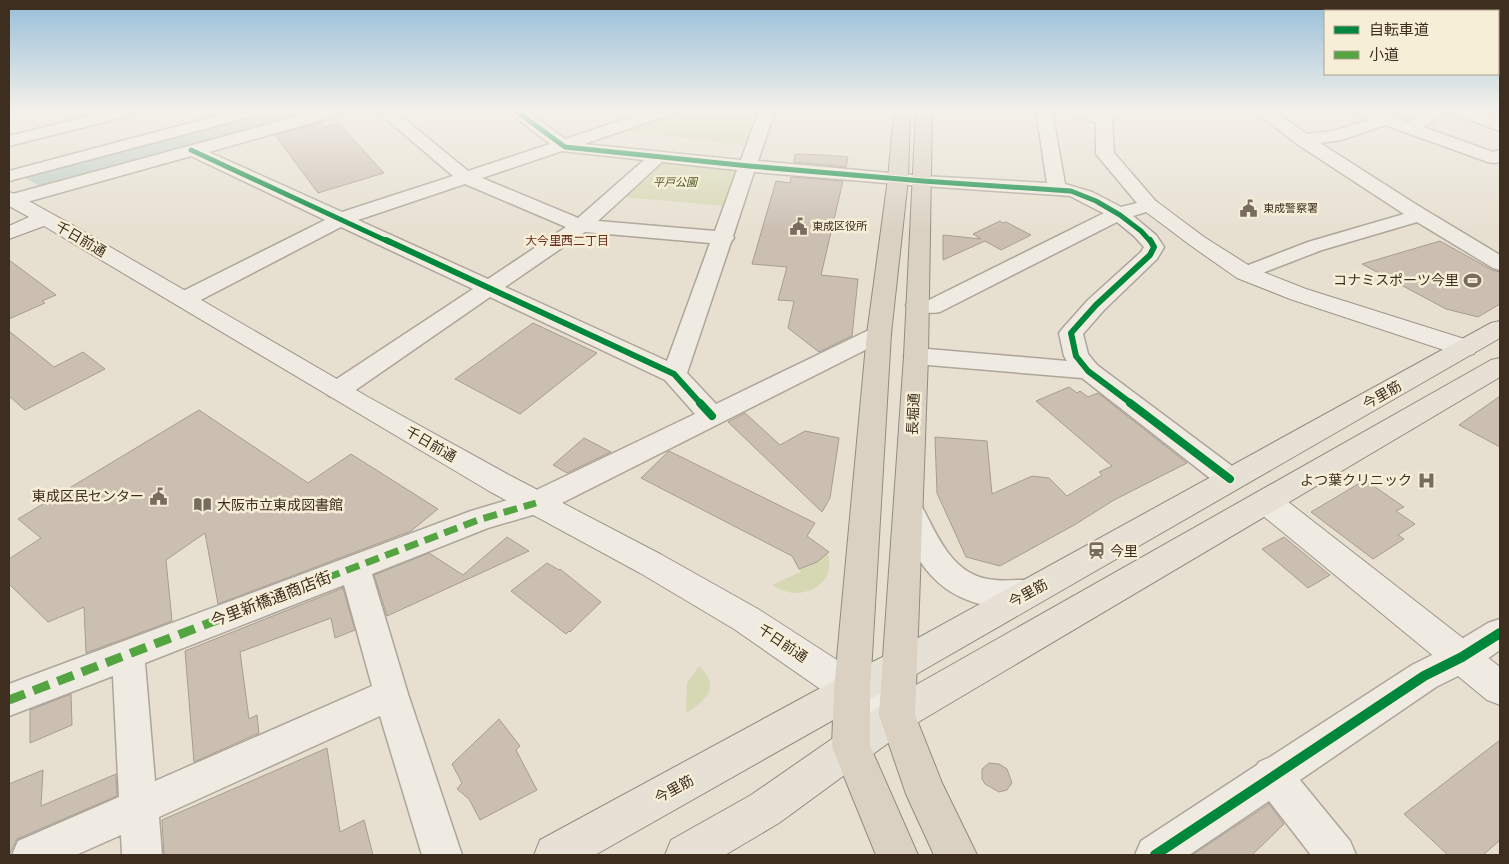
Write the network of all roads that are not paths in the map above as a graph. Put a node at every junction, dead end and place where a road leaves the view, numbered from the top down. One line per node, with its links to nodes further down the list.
1 (139, 151): 20 (street)
2 (186, 151): 20 (street)
3 (194, 151): 25 (street)
4 (433, 151): 17 (street)
5 (551, 151): 17 (street)
6 (605, 151): 15 (street)
7 (753, 151): 16 (street)
8 (907, 151): 18 (highway, 長堀通)
9 (916, 151): 18 (highway, 長堀通)
10 (1051, 151): 19 (street)
11 (1105, 151): 21 (street)
12 (1320, 151): 23 (street)
13 (1475, 151): 14 (street)
14 (1500, 155)
15 (658, 157): 16 (street); 26 (street)
16 (748, 166): 18 (street); 28 (street)
17 (466, 178): 25 (street); 26 (street)
18 (910, 180): 19 (street); 33 (highway, 長堀通); 35 (highway, 長堀通)
19 (1058, 189): 22 (street)
20 (9, 195): 24 (main road, 千日前通)
21 (1149, 205): 22 (street); 30 (main road)
22 (1118, 214): 33 (street); 39 (street)
23 (1418, 216): 29 (street); 30 (street)
24 (45, 218): 27 (main road); 32 (main road, 千日前通)
25 (341, 220): 31 (street); 32 (street)
26 (581, 226): 28 (street); 31 (street)
27 (9, 233)
28 (724, 238): 40 (street)
29 (1500, 264)
30 (1245, 273): 36 (main road)
31 (489, 289): 40 (street); 41 (street)
32 (185, 299): 41 (main road, 千日前通)
33 (917, 305): 37 (highway, 長堀通)
34 (1500, 328): 36 (main road, 今里筋)
35 (879, 334): 42 (street, 今里新橋通商店街); 54 (highway, 長堀通)
36 (1465, 348): 43 (main road, 今里筋)
37 (916, 356): 39 (street); 46 (highway, 長堀通)
38 (1500, 366): 44 (main road)
39 (1088, 371): 43 (street)
40 (674, 374): 42 (street)
41 (338, 390): 45 (main road, 千日前通)
42 (712, 416): 45 (street, 今里新橋通商店街)
43 (1230, 479): 48 (main road, 今里筋)
44 (1267, 502): 51 (main road); 57 (main road)
45 (536, 503): 47 (street, 今里新橋通商店街); 54 (main road, 千日前通)
46 (909, 509): 48 (street); 52 (highway, 長堀通)
47 (355, 567): 50 (street, 今里新橋通商店街); 55 (street)
48 (1029, 592): 52 (main road, 今里筋)
49 (1500, 633): 51 (street)
50 (128, 653): 56 (street, 今里新橋通商店街); 60 (street)
51 (1462, 657): 53 (main road); 59 (street)
52 (901, 665): 54 (main road, 今里筋); 57 (highway, 長堀通)
53 (1500, 688)
54 (852, 690): 57 (main road, 千日前通); 58 (highway); 65 (main road, 今里筋)
55 (391, 694): 60 (street); 64 (street)
56 (9, 700)
57 (897, 716): 58 (main road); 68 (highway)
58 (852, 747): 66 (main road); 67 (highway)
59 (1272, 776): 61 (street); 69 (street)
60 (138, 807): 62 (street); 63 (street)
61 (1159, 854)
62 (32, 855)
63 (142, 855)
64 (442, 855)
65 (555, 855)
66 (686, 855)
67 (897, 855)
68 (956, 855)
69 (1336, 855)

